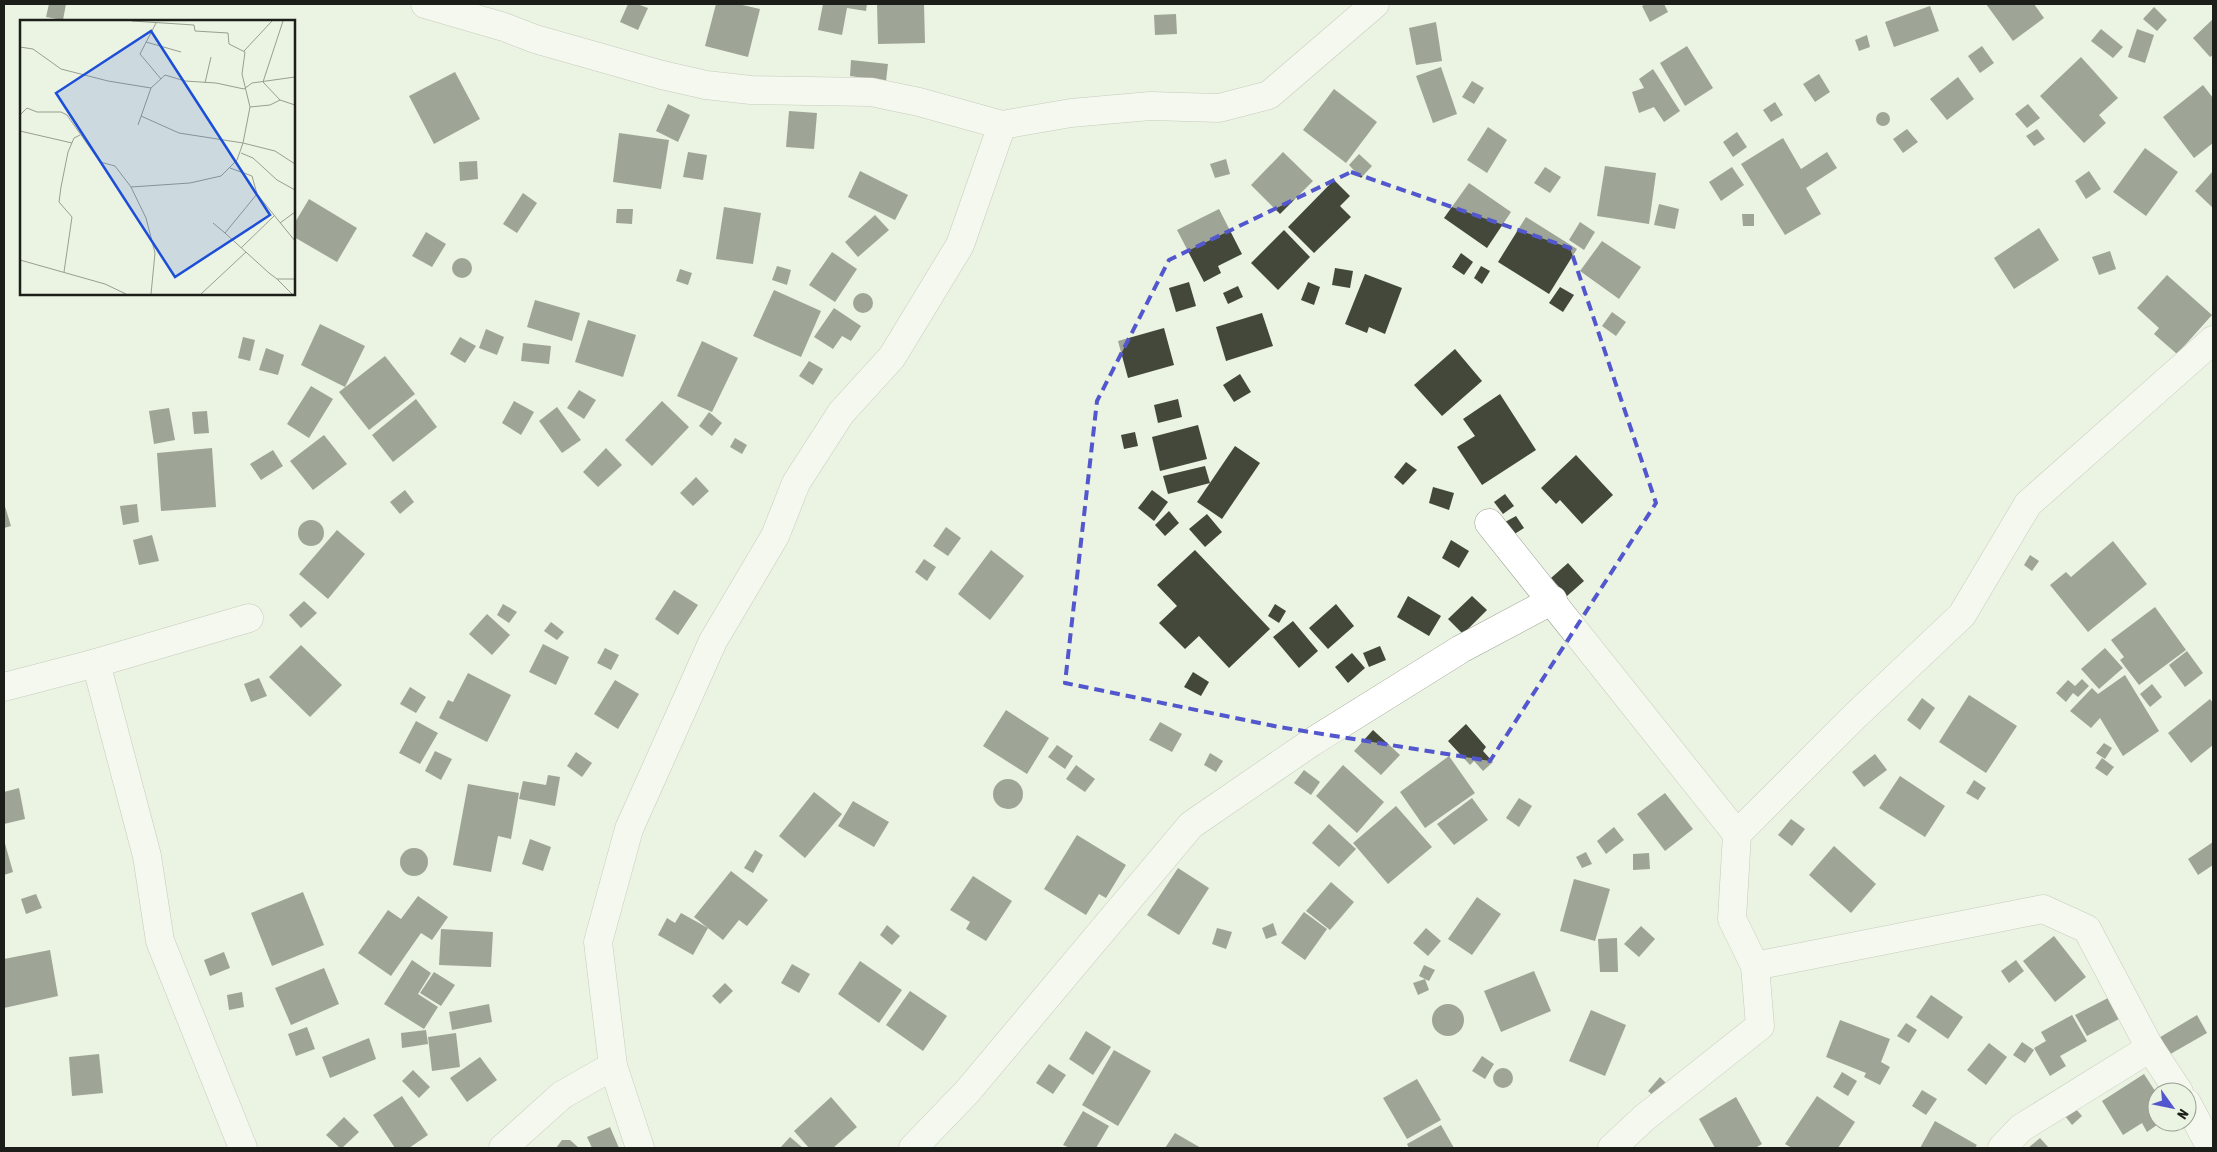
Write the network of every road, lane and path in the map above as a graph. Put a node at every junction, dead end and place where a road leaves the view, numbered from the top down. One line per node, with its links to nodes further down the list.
1 (425, 4): 3 (street)
2 (1375, 4): 3 (street)
3 (1002, 126): 13 (street)
4 (2213, 340): 10 (street)
5 (1489, 523): 6 (street)
6 (1553, 600): 10 (street); 19 (street)
7 (249, 618): 8 (street)
8 (96, 663): 9 (street); 16 (street)
9 (4, 687)
10 (1737, 834): 11 (street)
11 (1755, 966): 12 (street); 20 (street)
12 (2150, 1048): 14 (street); 21 (street)
13 (613, 1066): 17 (street); 18 (street)
14 (2172, 1082)
15 (2197, 1122): 22 (street)
16 (243, 1148)
17 (503, 1148)
18 (640, 1148)
19 (913, 1148)
20 (1612, 1148)
21 (2002, 1148)
22 (2211, 1148)

